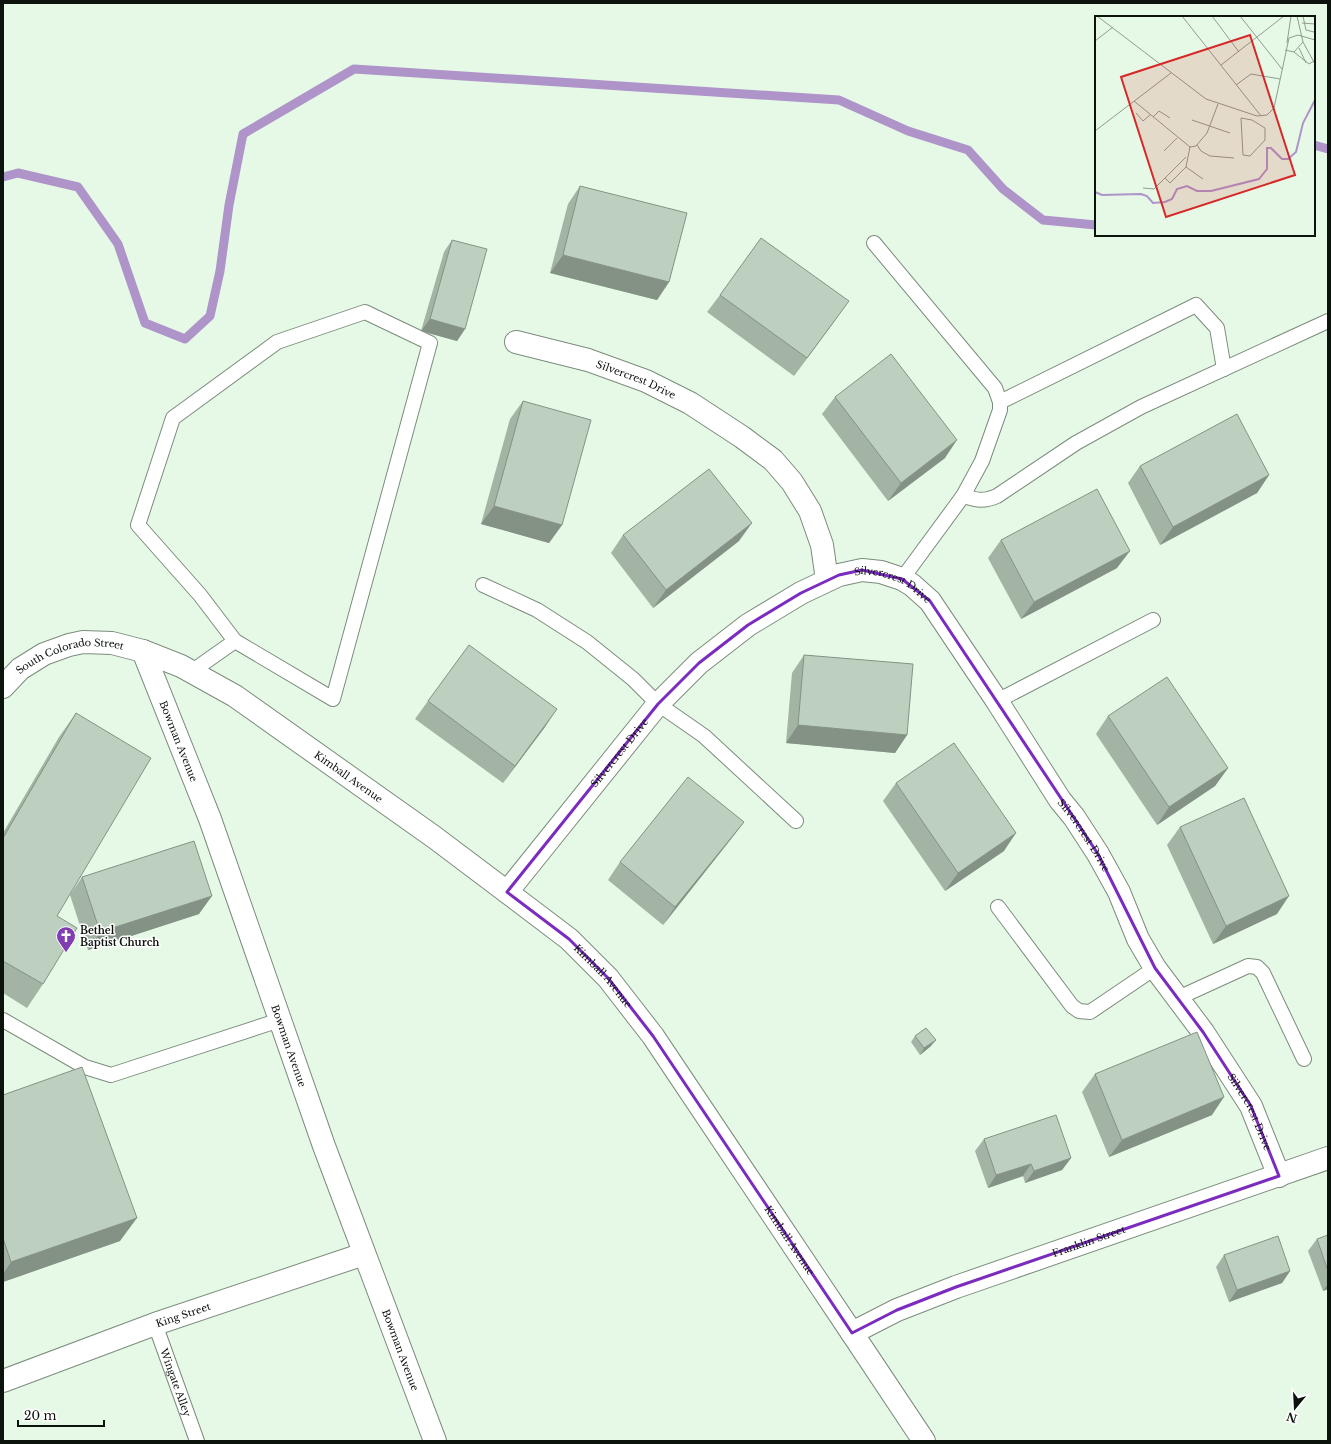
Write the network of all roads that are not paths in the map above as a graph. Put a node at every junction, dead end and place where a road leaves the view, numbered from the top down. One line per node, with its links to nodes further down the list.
1 (874, 243): 5 (lane)
2 (1328, 321): 4 (lane)
3 (516, 342): 8 (street, Silvercrest Drive)
4 (1224, 369): 5 (lane); 6 (lane)
5 (1000, 402): 6 (lane)
6 (963, 496): 7 (lane)
7 (902, 579): 8 (street, Silvercrest Drive); 15 (street, Silvercrest Drive)
8 (827, 580): 16 (street, Silvercrest Drive)
9 (483, 585): 16 (lane)
10 (1153, 620): 15 (lane)
11 (235, 641): 11 (lane); 13 (lane)
12 (143, 651): 13 (street, Kimball Avenue); 14 (street, South Colorado Street); 23 (street, Bowman Avenue)
13 (191, 672): 18 (street, Kimball Avenue)
14 (3, 687)
15 (997, 701): 20 (street, Silvercrest Drive)
16 (658, 704): 17 (lane); 18 (street, Silvercrest Drive)
17 (796, 822)
18 (508, 892): 29 (street, Kimball Avenue)
19 (998, 907): 20 (lane)
20 (1155, 968): 21 (street, Silvercrest Drive)
21 (1178, 998): 24 (lane); 26 (street, Silvercrest Drive)
22 (3, 1020): 23 (lane)
23 (280, 1020): 27 (street, Bowman Avenue)
24 (1304, 1059)
25 (1328, 1158): 26 (street, Franklin Street)
26 (1279, 1176): 29 (street, Franklin Street)
27 (364, 1254): 28 (street, King Street); 32 (street, Bowman Avenue)
28 (155, 1324): 30 (street, King Street); 31 (lane, Wingate Alley)
29 (852, 1333): 33 (street, Kimball Avenue)
30 (3, 1381)
31 (197, 1441)
32 (435, 1441)
33 (924, 1441)

